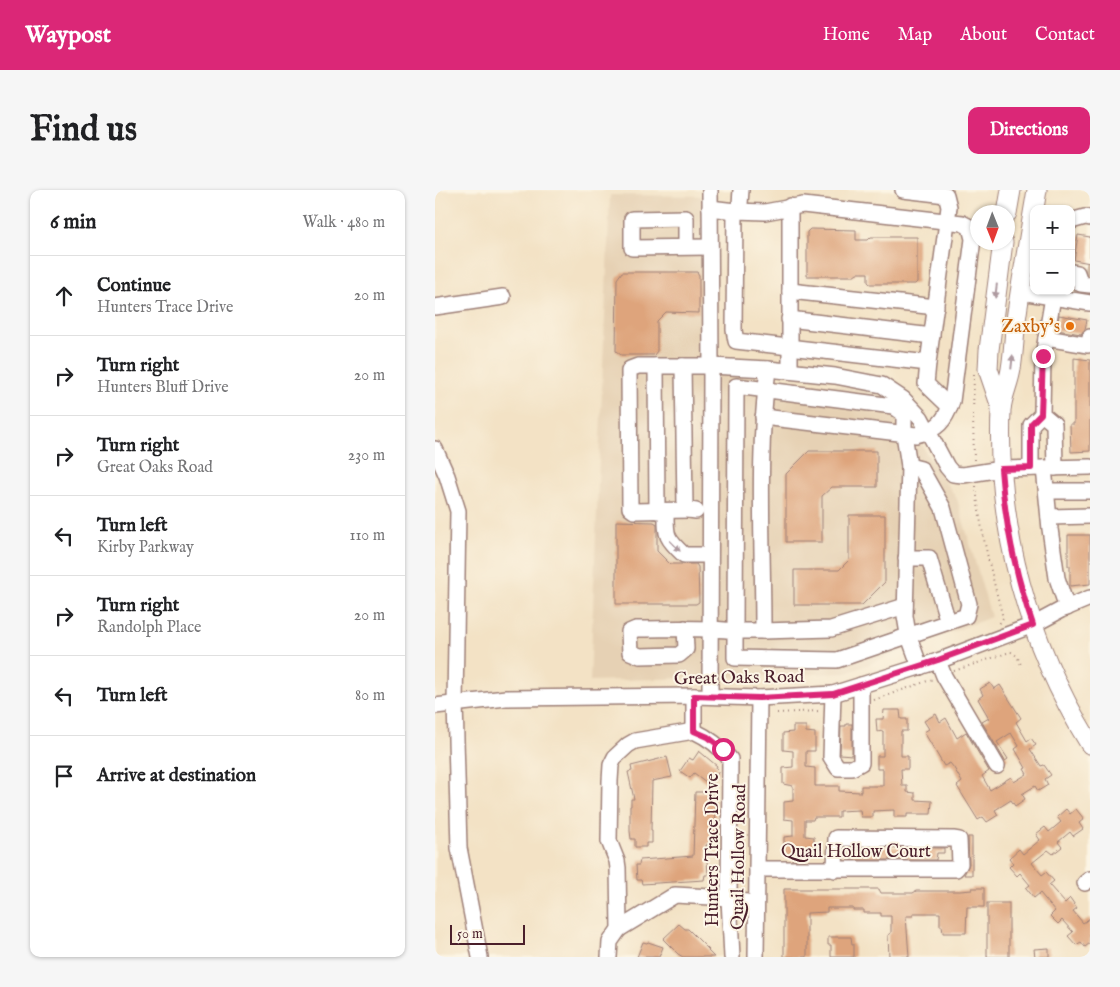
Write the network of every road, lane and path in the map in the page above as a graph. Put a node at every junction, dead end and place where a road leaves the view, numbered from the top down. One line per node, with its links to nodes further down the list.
1 (710, 190): 8 (street)
2 (741, 190): 9 (street)
3 (903, 190): 12 (street)
4 (1011, 190): 6 (main road)
5 (1037, 190): 17 (main road)
6 (1008, 205)
7 (790, 206): 9 (street); 12 (street); 16 (street)
8 (710, 208): 9 (street); 14 (street)
9 (735, 211): 28 (street)
10 (1090, 218): 11 (street)
11 (1075, 220)
12 (947, 221): 22 (street); 38 (street)
13 (687, 247): 14 (street)
14 (710, 247): 32 (street)
15 (1002, 250): 37 (main road, one-way to 37)
16 (789, 291): 22 (street); 24 (street)
17 (1021, 292): 19 (street); 37 (main road, one-way to 17)
18 (503, 297): 21 (street)
19 (1053, 298): 20 (street); 23 (street); 27 (street)
20 (1090, 303)
21 (435, 307)
22 (936, 307): 25 (street)
23 (1090, 314)
24 (789, 319): 25 (street); 28 (street)
25 (932, 336): 29 (street)
26 (1090, 337): 27 (street)
27 (1046, 338): 39 (street)
28 (790, 348): 29 (street); 35 (street)
29 (928, 363): 38 (street)
30 (656, 366): 31 (street); 52 (street); 52 (street)
31 (683, 366): 32 (street); 51 (street)
32 (711, 366): 33 (street); 53 (street)
33 (768, 368): 35 (street); 36 (street)
34 (975, 368): 48 (path)
35 (790, 371): 41 (street)
36 (765, 389): 40 (street); 42 (street); 56 (street)
37 (1001, 407): 47 (main road)
38 (950, 408): 41 (street)
39 (1041, 414): 46 (street); 46 (street)
40 (763, 417): 42 (street); 57 (street)
41 (929, 432): 42 (street); 48 (street)
42 (904, 434): 44 (street)
43 (435, 449): 80 (street)
44 (909, 466): 59 (street); 63 (street)
45 (1090, 467): 46 (street)
46 (1044, 468): 47 (street); 50 (street)
47 (1001, 469): 48 (street); 64 (main road)
48 (975, 473): 65 (path)
49 (1090, 490): 50 (street)
50 (1047, 491): 55 (street)
51 (689, 510): 52 (street); 53 (street)
52 (662, 511): 58 (street, one-way to 58)
53 (710, 511): 58 (street)
54 (1090, 516): 55 (street)
55 (1049, 517): 62 (street)
56 (735, 547): 57 (street); 68 (street)
57 (763, 548): 69 (street)
58 (710, 555): 67 (street)
59 (907, 558): 61 (street); 63 (street)
60 (1090, 598): 62 (street, Great Oaks Road)
61 (905, 606): 69 (street); 70 (street)
62 (1067, 608): 64 (street, Great Oaks Road)
63 (948, 622): 70 (street)
64 (1033, 625): 71 (street, Great Oaks Road); 85 (main road)
65 (995, 626)
66 (685, 628): 67 (street)
67 (710, 628): 68 (street); 78 (street)
68 (735, 631): 69 (street); 70 (street)
69 (763, 631)
70 (908, 634): 73 (street)
71 (938, 660): 73 (street, Great Oaks Road); 74 (street)
72 (1021, 665): 74 (path)
73 (920, 667): 75 (street, Great Oaks Road)
74 (944, 675): 81 (path); 88 (street)
75 (861, 685): 76 (street, Great Oaks Road); 81 (street)
76 (833, 694): 79 (street, Great Oaks Road); 83 (street)
77 (694, 696): 78 (street, Great Oaks Road); 80 (street, Great Oaks Road); 86 (street)
78 (710, 696): 79 (street, Great Oaks Road)
79 (759, 698): 89 (street, Quail Hollow Road)
80 (455, 703): 82 (street, Great Oaks Road); 94 (street)
81 (861, 703): 83 (street)
82 (435, 706)
83 (833, 709): 84 (path)
84 (777, 713)
85 (1085, 723): 87 (main road)
86 (694, 731): 91 (street, Hunters Trace Drive); 93 (street)
87 (1090, 744)
88 (997, 766)
89 (757, 869): 90 (street, Quail Hollow Court); 92 (street, Quail Hollow Road)
90 (835, 870): 90 (street, Quail Hollow Court)
91 (729, 898): 92 (street); 93 (street); 96 (street, Hunters Trace Drive)
92 (756, 904): 97 (street, Quail Hollow Road)
93 (619, 929): 95 (street)
94 (480, 957)
95 (609, 957)
96 (733, 957)
97 (756, 957)

